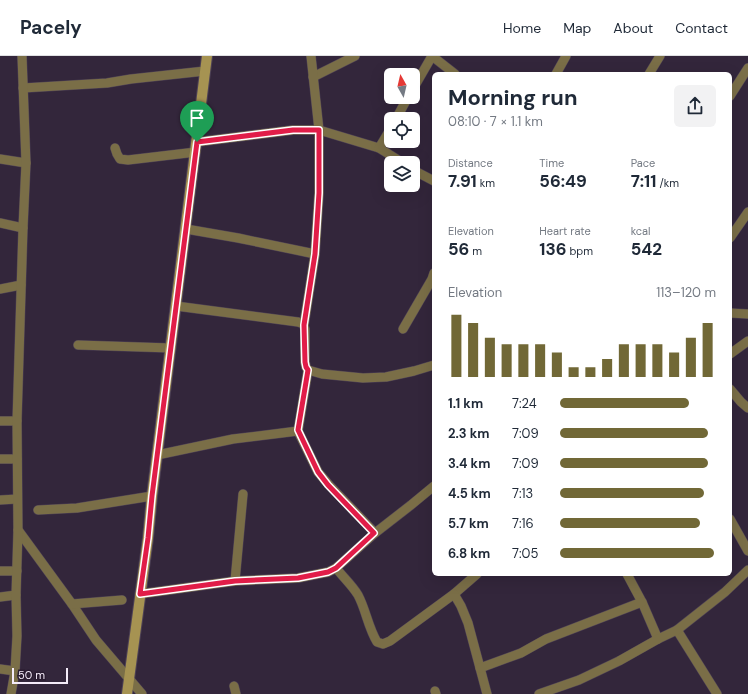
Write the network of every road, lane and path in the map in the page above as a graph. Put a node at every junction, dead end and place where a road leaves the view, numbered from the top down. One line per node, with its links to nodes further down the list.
1 (22, 56): 15 (street)
2 (207, 56): 9 (main road)
3 (311, 56): 13 (street)
4 (355, 56): 13 (street)
5 (432, 56): 10 (street); 14 (street)
6 (566, 56): 11 (street)
7 (660, 56): 12 (street)
8 (748, 68): 16 (street)
9 (205, 71): 15 (street); 19 (main road)
10 (452, 72)
11 (557, 72)
12 (650, 72)
13 (313, 77): 17 (street)
14 (420, 77)
15 (23, 88): 24 (street)
16 (732, 93)
17 (319, 130): 19 (street); 21 (street); 32 (street)
18 (384, 140): 21 (street)
19 (196, 147): 20 (street); 30 (main road)
20 (115, 148)
21 (379, 148): 22 (street)
22 (392, 156)
23 (0, 159): 24 (street)
24 (26, 163): 29 (street)
25 (420, 174): 26 (street)
26 (432, 180)
27 (748, 212): 31 (street)
28 (0, 223): 29 (street)
29 (23, 228): 34 (street)
30 (186, 229): 32 (street); 36 (main road)
31 (732, 235)
32 (315, 254): 39 (street)
33 (432, 279): 40 (street)
34 (21, 284): 35 (street); 50 (street)
35 (0, 288)
36 (176, 306): 39 (street); 43 (main road)
37 (732, 313): 38 (street)
38 (748, 314)
39 (304, 325): 46 (street)
40 (403, 329)
41 (748, 341): 44 (street)
42 (78, 345): 43 (street)
43 (171, 348): 52 (main road)
44 (732, 353)
45 (432, 365): 46 (street)
46 (308, 370): 51 (street)
47 (732, 391): 48 (street)
48 (748, 408)
49 (0, 421): 50 (street)
50 (17, 421): 54 (street)
51 (298, 430): 52 (street); 63 (street)
52 (157, 455): 57 (main road)
53 (0, 459): 54 (street)
54 (17, 459): 58 (street)
55 (432, 488): 63 (street)
56 (243, 494): 71 (street)
57 (152, 496): 60 (street); 72 (main road)
58 (18, 499): 59 (street); 62 (street)
59 (0, 500)
60 (38, 510)
61 (732, 523): 64 (street)
62 (18, 530): 68 (street); 78 (street)
63 (374, 533): 65 (street)
64 (748, 551)
65 (336, 568): 71 (street); 73 (street)
66 (748, 570): 79 (street)
67 (0, 571): 68 (street)
68 (17, 571): 74 (street)
69 (475, 576): 73 (street)
70 (628, 576): 77 (street)
71 (235, 581): 72 (street)
72 (140, 594): 84 (main road)
73 (454, 594): 81 (street)
74 (16, 595): 75 (street); 83 (street)
75 (0, 597)
76 (122, 600): 78 (street)
77 (642, 602): 80 (street); 81 (street)
78 (72, 604): 84 (street)
79 (676, 630): 80 (street); 90 (street)
80 (658, 639): 89 (street)
81 (480, 668): 88 (street)
82 (0, 669): 83 (street)
83 (15, 672): 85 (street)
84 (129, 679): 86 (main road); 87 (street)
85 (11, 694)
86 (127, 694)
87 (142, 694)
88 (487, 694)
89 (539, 694)
90 (717, 694)

